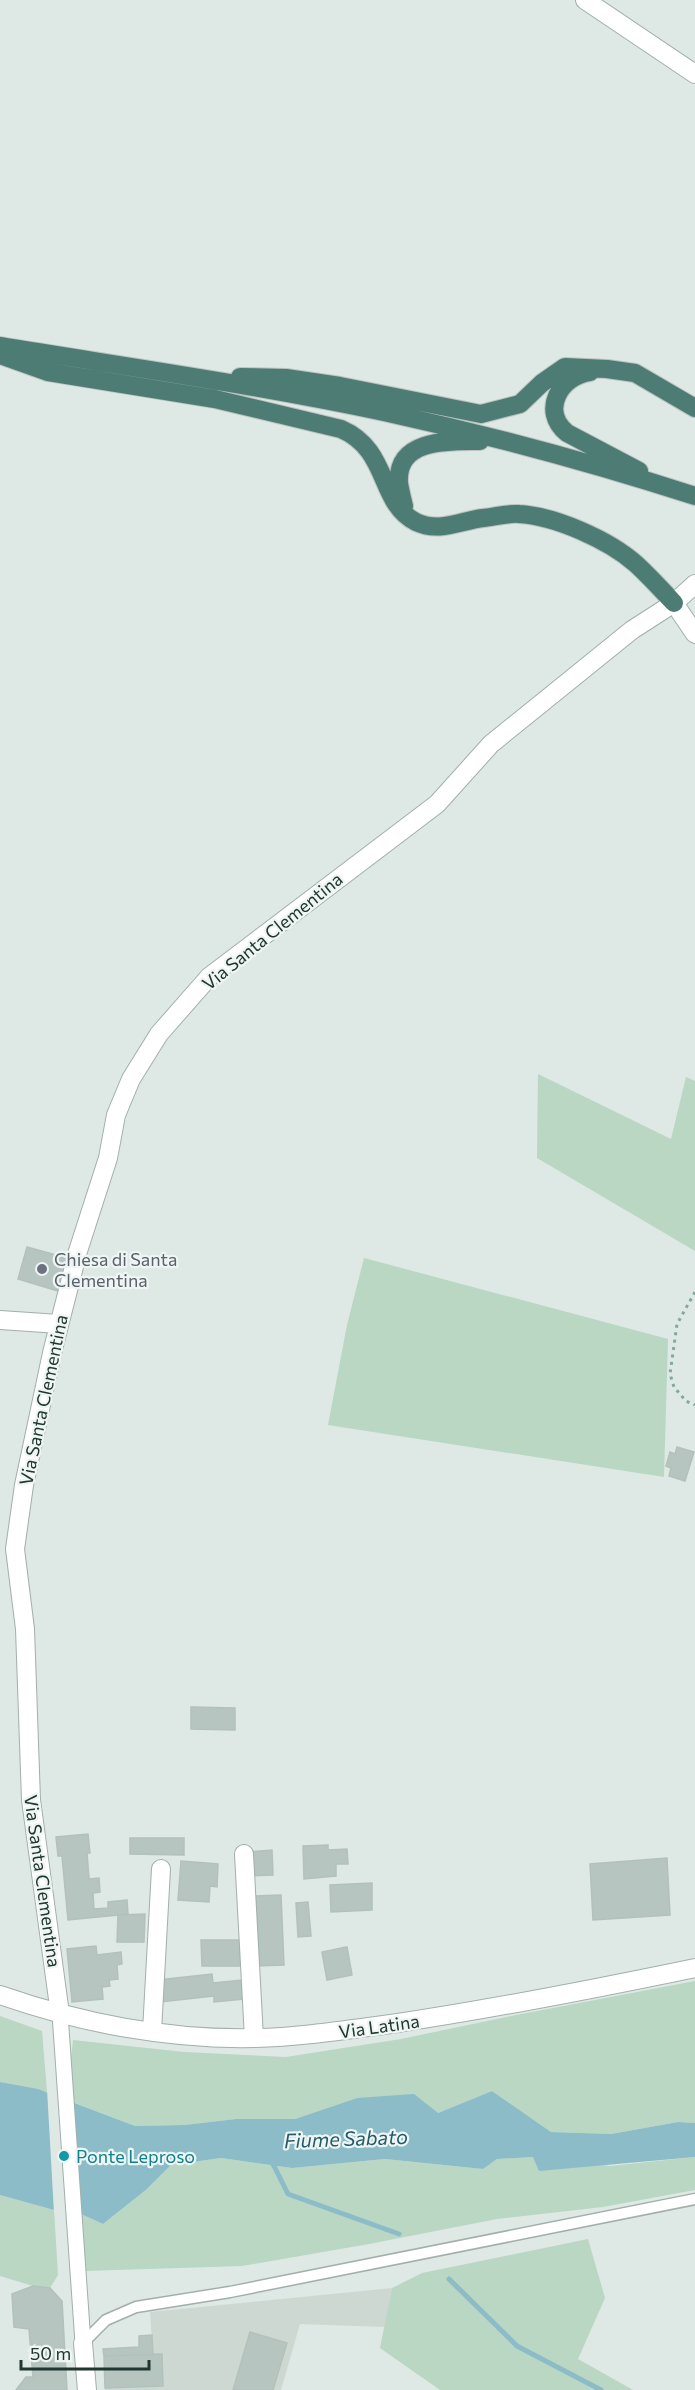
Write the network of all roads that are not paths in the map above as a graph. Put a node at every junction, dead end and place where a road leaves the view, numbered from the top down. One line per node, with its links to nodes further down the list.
1 (585, 0): 2 (street)
2 (695, 74)
3 (0, 346): 6 (highway)
4 (0, 355): 11 (highway)
5 (607, 369): 6 (highway); 7 (highway); 9 (highway)
6 (202, 378): 8 (highway)
7 (695, 408)
8 (521, 444): 9 (highway); 11 (highway)
9 (668, 487): 10 (highway)
10 (695, 495)
11 (405, 514): 13 (highway)
12 (695, 584): 13 (street, Via Santa Clementina)
13 (674, 603): 14 (street); 16 (street, Via Santa Clementina)
14 (695, 634)
15 (0, 1320): 16 (street)
16 (59, 1324): 21 (street, Via Santa Clementina)
17 (244, 1854): 23 (street)
18 (161, 1869): 22 (street)
19 (695, 1968): 23 (street, Via Latina)
20 (0, 1995): 21 (street, Via Latina)
21 (60, 2014): 22 (street, Via Latina); 25 (street)
22 (152, 2031): 23 (street, Via Latina)
23 (254, 2038)
24 (695, 2199): 25 (lane)
25 (83, 2343): 26 (street)
26 (87, 2390)

